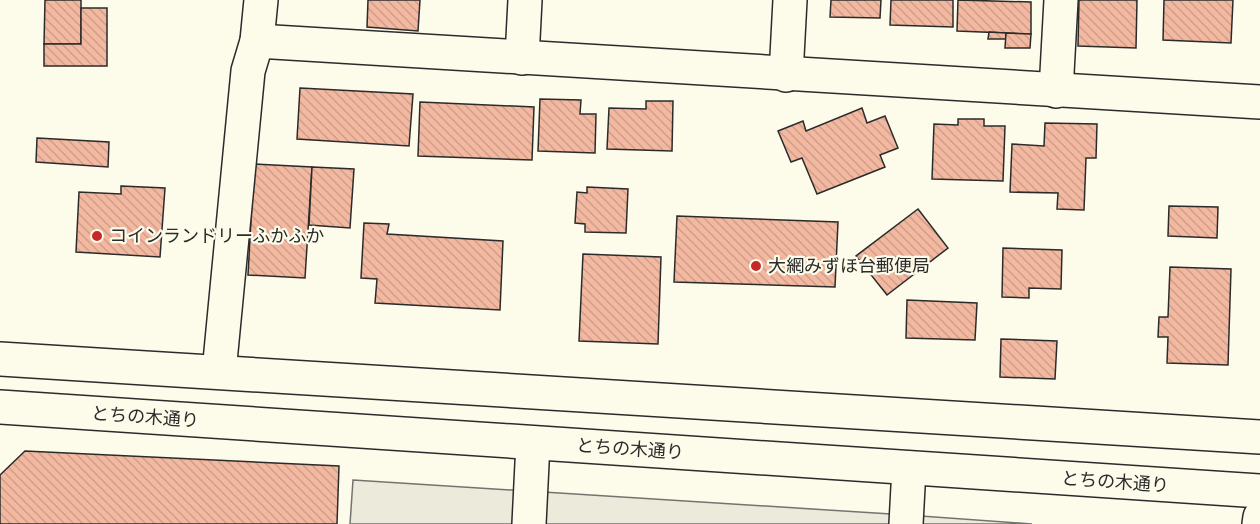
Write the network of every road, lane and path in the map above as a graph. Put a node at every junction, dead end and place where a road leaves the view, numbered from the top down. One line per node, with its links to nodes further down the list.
1 (261, 0): 5 (street)
2 (525, 0): 6 (street)
3 (790, 0): 7 (street)
4 (1061, 0): 8 (street)
5 (257, 41): 6 (street); 11 (street)
6 (522, 58): 7 (street)
7 (786, 75): 8 (street)
8 (1056, 91): 9 (street)
9 (1260, 102)
10 (0, 358): 11 (street)
11 (219, 372): 13 (street)
12 (0, 407): 14 (street, とちの木通り)
13 (1260, 437)
14 (533, 442): 15 (street, とちの木通り); 18 (street)
15 (909, 468): 16 (street, とちの木通り); 19 (street)
16 (1260, 491)
17 (1260, 518): 20 (street)
18 (529, 524)
19 (906, 524)
20 (1259, 524)

